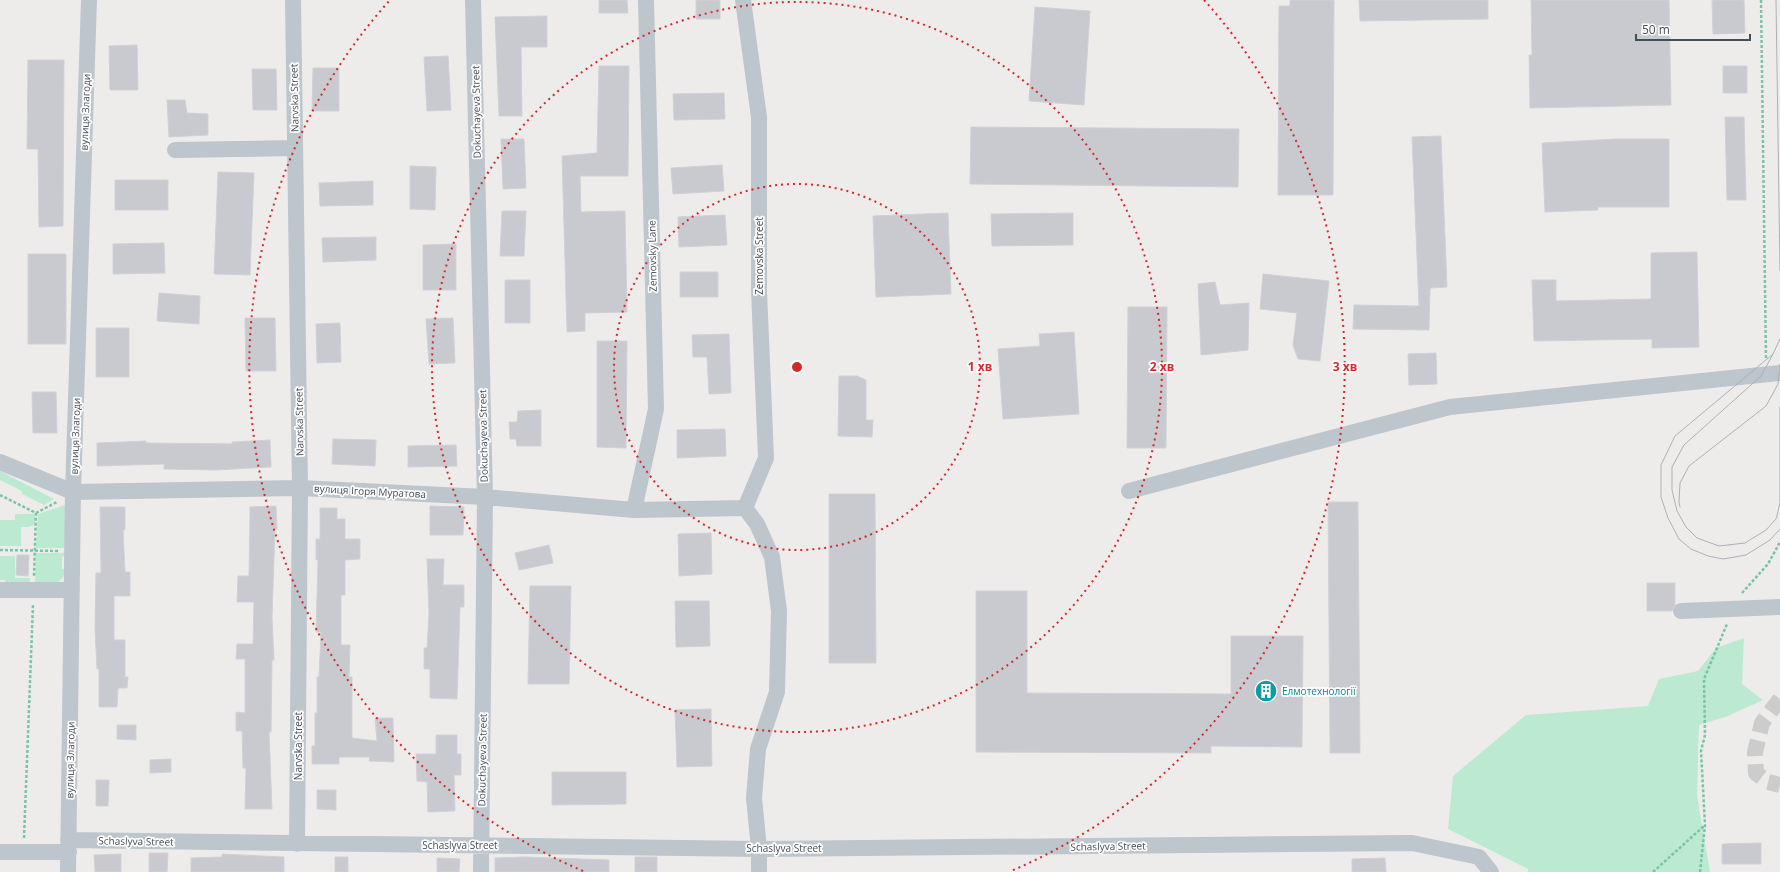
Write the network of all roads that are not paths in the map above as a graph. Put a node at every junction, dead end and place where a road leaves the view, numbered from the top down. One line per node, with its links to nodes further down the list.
1 (89, 0): 12 (street, вулиця Злагоди)
2 (293, 0): 6 (street, Narvska Street)
3 (473, 0): 13 (street, Dokuchayeva Street)
4 (646, 0): 15 (street, Zemovsky Lane)
5 (742, 0): 14 (street, Zemovska Street)
6 (295, 148): 7 (street); 10 (street, Narvska Street)
7 (175, 150)
8 (1773, 374): 11 (street)
9 (0, 462): 12 (street, вулиця Ігоря Муратова)
10 (300, 488): 12 (street, вулиця Ігоря Муратова); 13 (street, вулиця Ігоря Муратова); 20 (street, Narvska Street)
11 (1129, 491)
12 (73, 492): 17 (street, вулиця Злагоди)
13 (485, 497): 15 (street, вулиця Ігоря Муратова); 21 (street, Dokuchayeva Street)
14 (745, 508): 15 (street, вулиця Ігоря Муратова); 23 (street)
15 (634, 510)
16 (0, 590): 17 (street)
17 (72, 590): 22 (street, вулиця Злагоди)
18 (1780, 607): 19 (street)
19 (1681, 611)
20 (297, 844): 21 (street, Schaslyva Street); 22 (street, Schaslyva Street)
21 (481, 845): 23 (street, Schaslyva Street); 26 (street, Dokuchayeva Street)
22 (69, 846): 24 (street, Schaslyva Street); 25 (street, вулиця Злагоди)
23 (759, 849): 27 (street); 28 (street, Schaslyva Street)
24 (0, 852)
25 (68, 872)
26 (481, 872)
27 (759, 872)
28 (1491, 872)

